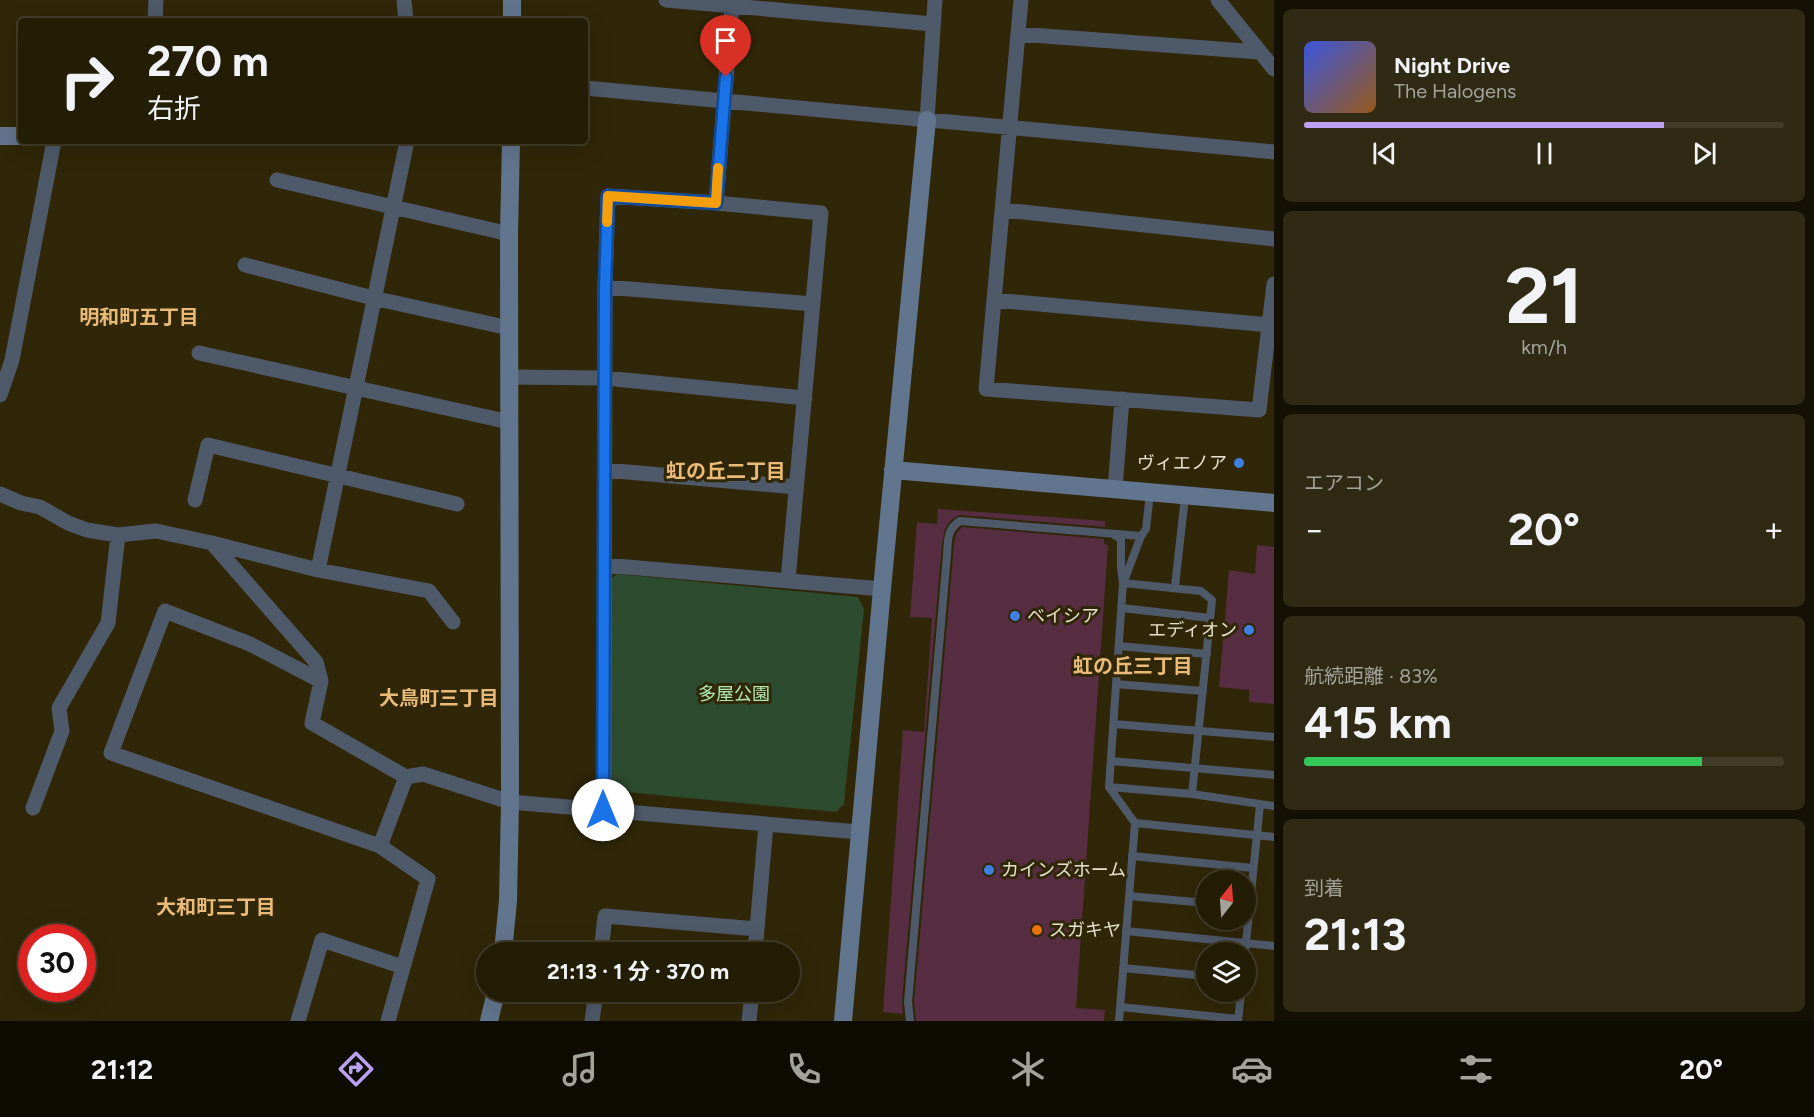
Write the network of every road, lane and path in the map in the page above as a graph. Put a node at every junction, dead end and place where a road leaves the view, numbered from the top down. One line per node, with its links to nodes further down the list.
1 (156, 0): 9 (street)
2 (404, 0): 10 (street)
3 (512, 0): 11 (street)
4 (668, 0): 8 (street)
5 (935, 0): 12 (street)
6 (1021, 0): 13 (street)
7 (1218, 0): 14 (street)
8 (732, 6): 12 (street); 17 (street)
9 (155, 18)
10 (406, 18)
11 (512, 18)
12 (933, 24): 18 (street)
13 (1018, 34): 14 (street); 19 (street)
14 (1259, 52): 15 (street)
15 (1274, 69)
16 (588, 88): 17 (street)
17 (723, 101): 18 (street); 27 (street)
18 (927, 120): 19 (street); 49 (street)
19 (1009, 127): 25 (street); 29 (street)
20 (0, 136): 21 (street)
21 (18, 136)
22 (53, 144): 44 (street)
23 (406, 144): 28 (street)
24 (511, 144): 30 (street)
25 (1274, 152)
26 (277, 180): 28 (street)
27 (716, 203): 34 (street); 37 (street)
28 (393, 208): 30 (street); 35 (street)
29 (1004, 210): 31 (street); 36 (street)
30 (509, 234): 39 (street)
31 (1274, 239)
32 (245, 265): 35 (street)
33 (1274, 284): 38 (street)
34 (605, 287): 37 (street); 42 (street)
35 (373, 298): 39 (street); 43 (street)
36 (994, 300): 38 (street); 46 (street)
37 (813, 304): 45 (street)
38 (1270, 325): 46 (street)
39 (509, 328): 41 (street)
40 (199, 352): 43 (street)
41 (509, 377): 42 (street); 47 (street)
42 (605, 378): 45 (street); 48 (street)
43 (355, 387): 47 (street); 50 (street)
44 (0, 395)
45 (805, 398): 51 (street)
46 (1122, 399): 52 (street)
47 (509, 422): 86 (street)
48 (605, 470): 51 (street); 63 (street)
49 (893, 470): 52 (street); 68 (street)
50 (337, 475): 56 (street); 58 (street); 64 (street)
51 (796, 487): 65 (street)
52 (1114, 489): 53 (street)
53 (1150, 492): 55 (street); 61 (lane)
54 (0, 494): 60 (street)
55 (1185, 495): 57 (street); 67 (lane)
56 (195, 500)
57 (1274, 503)
58 (457, 504)
59 (1110, 533): 61 (lane); 66 (lane); 124 (lane)
60 (118, 535): 62 (street); 89 (street)
61 (1141, 536): 66 (lane)
62 (212, 543): 64 (street); 74 (street)
63 (604, 565): 65 (street); 90 (street)
64 (318, 570): 71 (street)
65 (788, 580): 68 (street)
66 (1123, 583): 67 (lane); 69 (lane)
67 (1175, 586): 70 (lane)
68 (882, 589): 93 (street)
69 (1122, 608): 70 (lane); 72 (lane)
70 (1210, 618): 73 (lane)
71 (453, 622)
72 (1119, 646): 73 (lane); 75 (lane)
73 (1207, 654): 76 (lane)
74 (321, 681): 83 (street); 96 (street)
75 (1116, 684): 76 (lane); 77 (lane)
76 (1203, 691): 78 (lane)
77 (1114, 724): 78 (lane); 80 (lane)
78 (1199, 730): 79 (lane); 81 (lane)
79 (1274, 738)
80 (1111, 761): 81 (lane); 84 (lane)
81 (1195, 768): 82 (lane); 85 (lane)
82 (1274, 775)
83 (406, 777): 86 (street); 96 (street)
84 (1109, 787): 85 (lane); 91 (lane)
85 (1192, 794): 87 (lane)
86 (510, 802): 90 (street); 103 (street)
87 (1260, 805): 88 (lane); 94 (lane)
88 (1274, 806)
89 (33, 808)
90 (603, 810): 92 (street)
91 (1135, 823): 94 (lane); 97 (lane)
92 (766, 824): 93 (street); 101 (street)
93 (859, 832): 123 (street)
94 (1256, 834): 95 (lane); 98 (lane)
95 (1274, 837)
96 (380, 846): 109 (street)
97 (1132, 856): 98 (lane); 99 (lane)
98 (1253, 868)
99 (1129, 896): 100 (lane); 102 (lane)
100 (1196, 902)
101 (757, 929): 104 (street); 105 (street)
102 (1126, 931): 106 (lane); 110 (lane)
103 (504, 942)
104 (602, 942)
105 (756, 942)
106 (1203, 942)
107 (1274, 946): 108 (lane)
108 (1256, 947)
109 (403, 967): 118 (street); 119 (street)
110 (1123, 968): 111 (lane); 116 (lane)
111 (1196, 975)
112 (494, 1002): 120 (street)
113 (596, 1002): 121 (street)
114 (751, 1002): 122 (street)
115 (1240, 1002): 117 (lane)
116 (1120, 1007): 117 (lane); 125 (lane)
117 (1238, 1020)
118 (298, 1021)
119 (388, 1021)
120 (489, 1021)
121 (595, 1021)
122 (749, 1021)
123 (843, 1021)
124 (910, 1021)
125 (1119, 1021)

